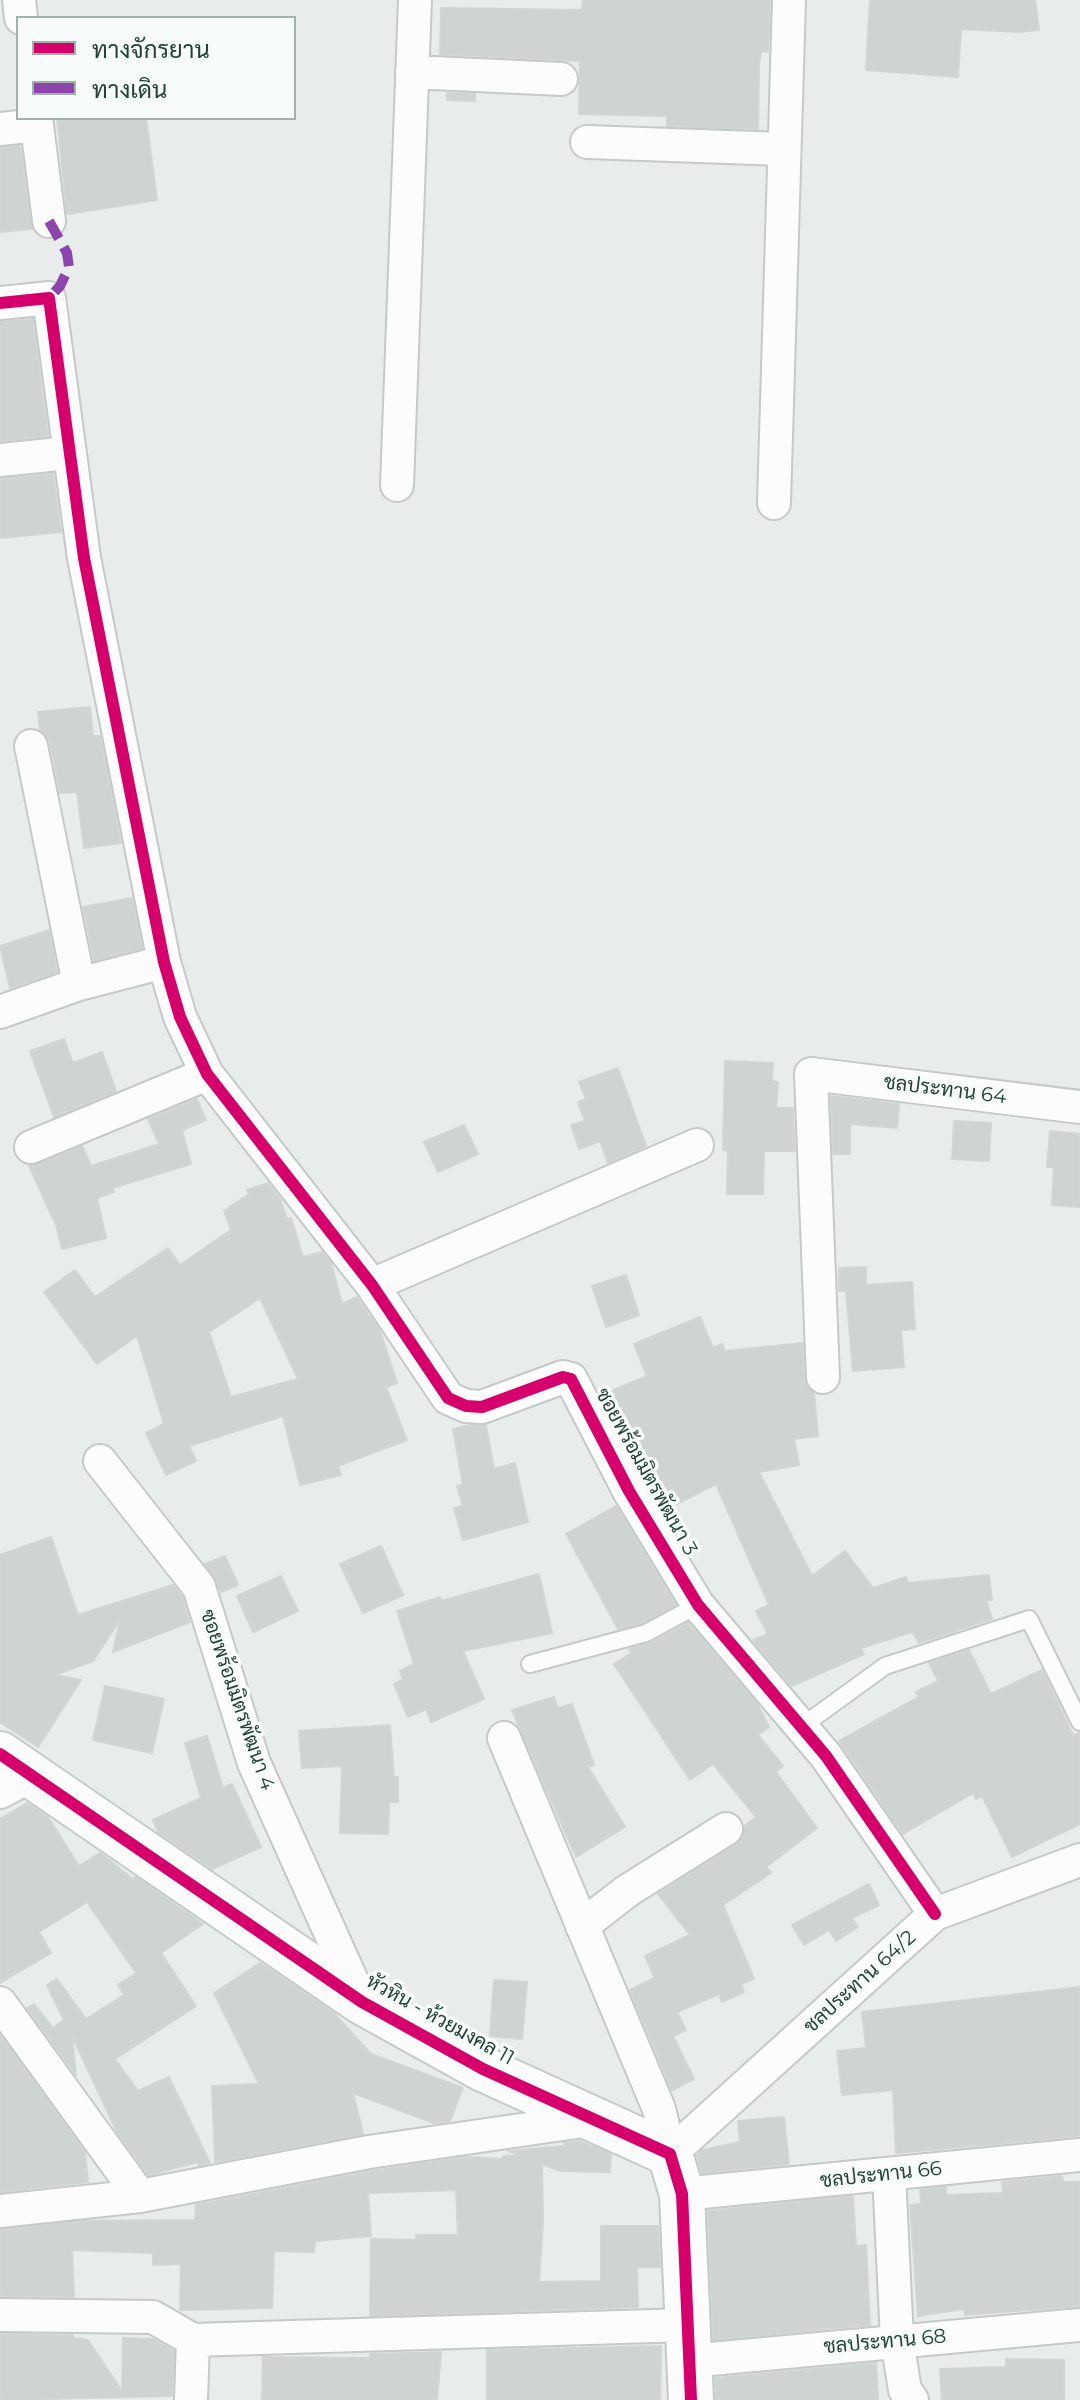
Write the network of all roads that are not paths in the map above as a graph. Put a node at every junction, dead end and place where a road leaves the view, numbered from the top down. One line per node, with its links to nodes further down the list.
1 (415, 0): 3 (street)
2 (789, 0): 8 (street)
3 (412, 72): 4 (street); 13 (street)
4 (561, 79)
5 (36, 122): 6 (street); 9 (street)
6 (0, 129)
7 (587, 142): 8 (street)
8 (783, 149): 14 (street)
9 (49, 221)
10 (0, 303): 11 (street, ซอยพร้อมมิตรพัฒนา 3)
11 (69, 453): 12 (street); 16 (street, ซอยพร้อมมิตรพัฒนา 3)
12 (0, 460)
13 (397, 485)
14 (774, 503)
15 (31, 746): 17 (street)
16 (164, 962): 17 (street); 19 (street, ซอยพร้อมมิตรพัฒนา 3)
17 (79, 984): 18 (street)
18 (0, 1012)
19 (207, 1074): 22 (street); 23 (street, ซอยพร้อมมิตรพัฒนา 3)
20 (1080, 1107): 24 (street, ชลประทาน 64)
21 (697, 1145): 23 (street)
22 (31, 1147)
23 (372, 1285): 26 (street, ซอยพร้อมมิตรพัฒนา 3)
24 (823, 1377)
25 (100, 1461): 36 (street, ซอยพร้อมมิตรพัฒนา 4)
26 (698, 1605): 27 (lane); 29 (street, ซอยพร้อมมิตรพัฒนา 3)
27 (530, 1664)
28 (1080, 1722): 29 (lane)
29 (801, 1727): 34 (street, ซอยพร้อมมิตรพัฒนา 3)
30 (504, 1738): 35 (street)
31 (11, 1774): 36 (street, หัวหิน - ห้วยมงคล 11)
32 (726, 1829): 35 (street)
33 (1080, 1860): 34 (street, ชลประทาน 64/2)
34 (935, 1914): 40 (street, ชลประทาน 64/2)
35 (582, 1926): 40 (street)
36 (362, 2002): 38 (street, หัวหิน - ห้วยมงคล 11)
37 (0, 2003): 42 (street)
38 (598, 2119): 40 (street, หัวหิน - ห้วยมงคล 11); 42 (street)
39 (1080, 2155): 41 (street, ชลประทาน 66)
40 (676, 2174): 41 (street, ชลประทาน 66); 48 (street)
41 (889, 2174): 47 (street)
42 (140, 2196): 43 (street)
43 (0, 2211)
44 (0, 2315): 46 (street)
45 (1080, 2325): 47 (street, ชลประทาน 68)
46 (193, 2340): 48 (street, ชลประทาน 68); 49 (street)
47 (897, 2340): 48 (street, ชลประทาน 68); 50 (street)
48 (689, 2362)
49 (191, 2400)
50 (912, 2400)

